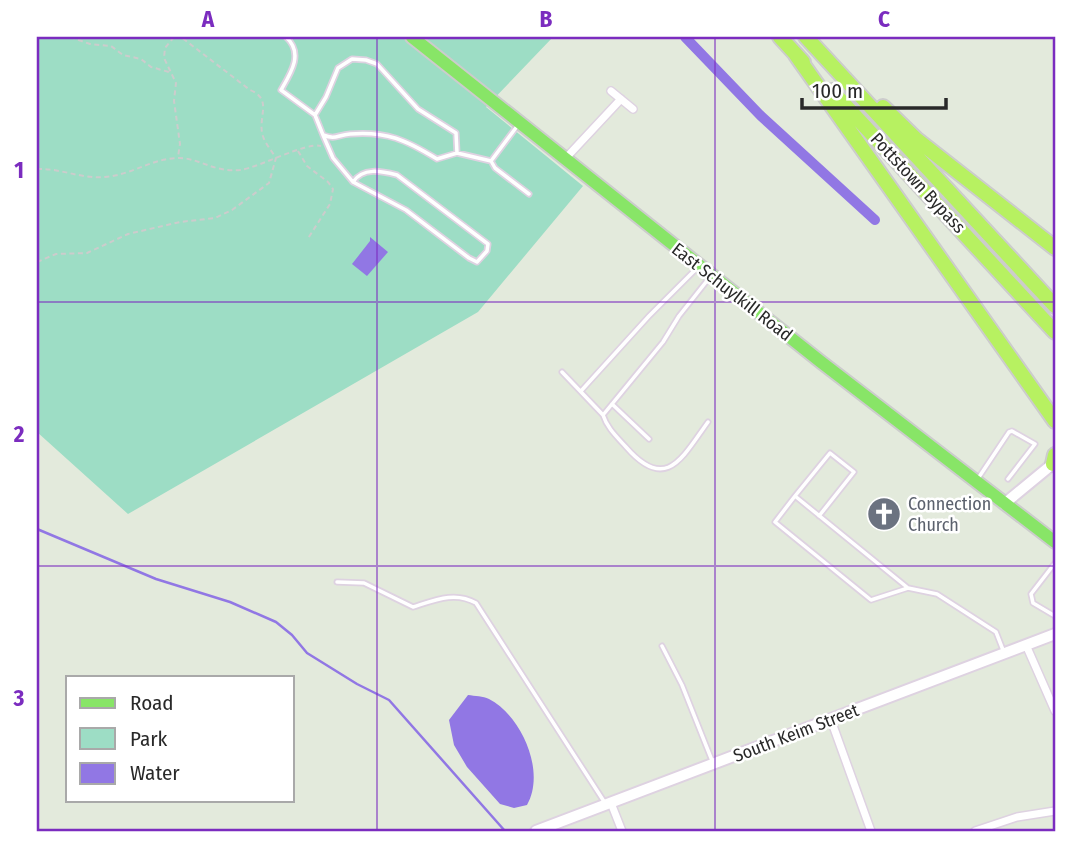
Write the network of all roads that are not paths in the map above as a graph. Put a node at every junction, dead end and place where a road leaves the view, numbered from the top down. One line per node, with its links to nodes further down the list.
1 (286, 37): 10 (lane)
2 (412, 37): 11 (main road, East Schuylkill Road)
3 (780, 37): 6 (highway, Pottstown Bypass)
4 (806, 37): 21 (highway, Pottstown Bypass)
5 (812, 37): 18 (highway)
6 (796, 55): 22 (highway, Pottstown Bypass); 27 (highway)
7 (611, 91): 8 (street)
8 (621, 99): 9 (street); 14 (street)
9 (633, 109)
10 (315, 115): 12 (lane); 13 (lane)
11 (520, 123): 14 (main road, East Schuylkill Road); 15 (lane)
12 (323, 135): 13 (lane); 16 (lane)
13 (457, 153): 15 (lane)
14 (565, 159): 19 (main road, East Schuylkill Road)
15 (491, 161): 17 (lane)
16 (352, 182): 16 (lane)
17 (529, 194)
18 (1055, 248)
19 (699, 266): 20 (main road, East Schuylkill Road); 24 (lane)
20 (712, 276): 25 (lane); 32 (main road, East Schuylkill Road)
21 (1055, 306)
22 (1055, 332)
23 (562, 372): 24 (lane)
24 (581, 391): 26 (lane)
25 (612, 404): 26 (lane); 29 (lane)
26 (603, 415): 28 (lane)
27 (1055, 421)
28 (708, 422)
29 (649, 439)
30 (1054, 460): 34 (street)
31 (1008, 480): 32 (lane)
32 (976, 482): 34 (main road, East Schuylkill Road)
33 (795, 496): 35 (lane); 35 (lane); 39 (lane)
34 (1004, 504): 36 (main road, East Schuylkill Road)
35 (819, 516): 39 (lane)
36 (1055, 542)
37 (1055, 563): 40 (lane)
38 (337, 582): 48 (lane)
39 (908, 587): 44 (lane)
40 (1055, 617)
41 (1055, 635): 42 (street, South Keim Street)
42 (1026, 645): 44 (street, South Keim Street); 45 (street)
43 (662, 646): 47 (lane)
44 (1004, 654): 46 (street, South Keim Street)
45 (1055, 711)
46 (831, 720): 47 (street, South Keim Street); 52 (street)
47 (713, 765): 48 (street, South Keim Street)
48 (608, 804): 50 (street, South Keim Street); 51 (street)
49 (1055, 811): 53 (street)
50 (536, 831)
51 (622, 831)
52 (871, 831)
53 (975, 831)

